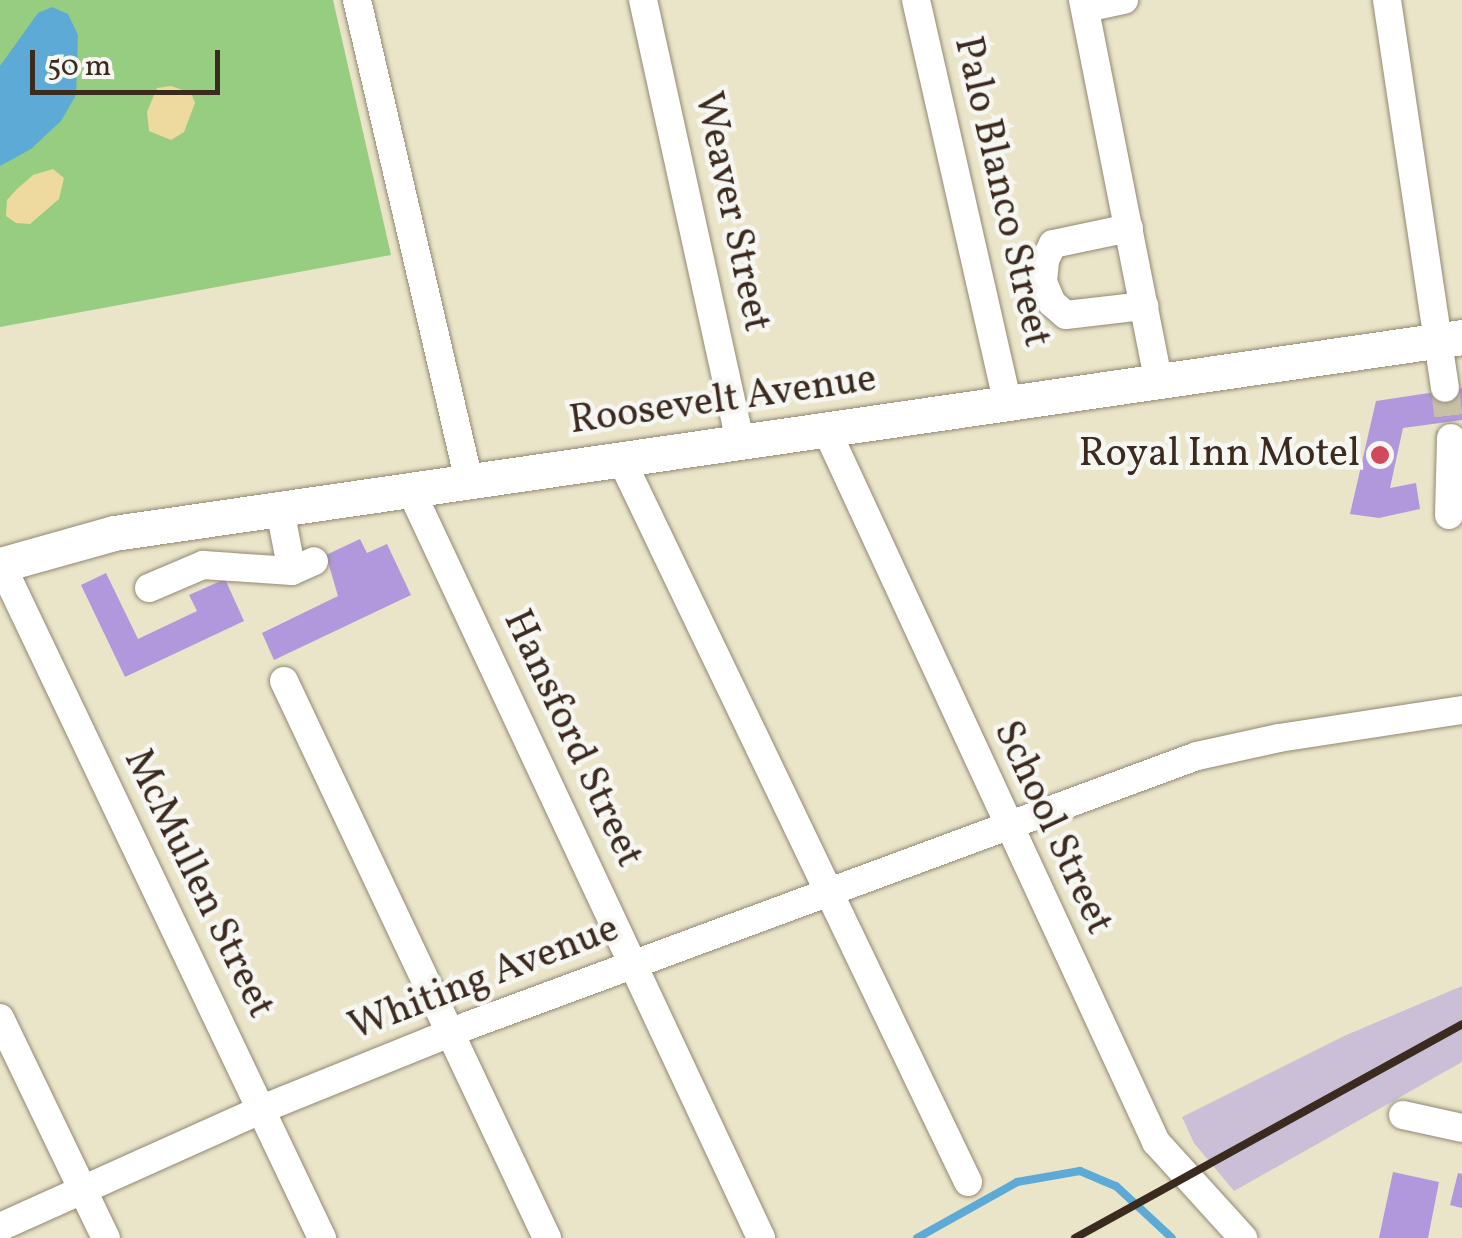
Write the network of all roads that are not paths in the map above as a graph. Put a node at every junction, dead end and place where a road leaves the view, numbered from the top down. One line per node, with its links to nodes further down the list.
1 (357, 0): 17 (street)
2 (643, 0): 15 (street, Weaver Street)
3 (916, 0): 12 (street, Palo Blanco Street)
4 (1124, 0): 6 (street)
5 (1387, 0): 9 (street)
6 (1085, 4): 7 (street)
7 (1129, 228): 8 (street); 8 (street)
8 (1144, 306): 10 (street)
9 (1448, 339): 10 (main road, Roosevelt Avenue); 11 (street)
10 (1158, 379): 12 (main road, Roosevelt Avenue)
11 (1445, 388)
12 (1007, 401): 13 (main road, Roosevelt Avenue)
13 (826, 429): 15 (main road, Roosevelt Avenue); 25 (street, School Street)
14 (1451, 438): 20 (street)
15 (740, 440): 16 (main road, Roosevelt Avenue)
16 (620, 458): 17 (main road, Roosevelt Avenue); 26 (street)
17 (469, 482): 18 (main road, Roosevelt Avenue)
18 (412, 491): 19 (main road, Roosevelt Avenue); 27 (street, Hansford Street)
19 (280, 510): 21 (main road, Roosevelt Avenue); 22 (street)
20 (1449, 515)
21 (1, 565): 30 (street, McMullen Street)
22 (149, 588)
23 (284, 681): 29 (street)
24 (1462, 710): 25 (street, Whiting Avenue)
25 (1006, 825): 26 (street, Whiting Avenue); 40 (street, School Street)
26 (826, 892): 27 (street, Whiting Avenue); 33 (street)
27 (634, 964): 29 (street, Whiting Avenue); 39 (street, Hansford Street)
28 (0, 1018): 34 (street)
29 (451, 1033): 30 (street, Whiting Avenue); 38 (street)
30 (262, 1110): 34 (street, Whiting Avenue); 37 (street, McMullen Street)
31 (1402, 1115): 32 (street)
32 (1462, 1128)
33 (968, 1182)
34 (83, 1190): 35 (street, Whiting Avenue); 36 (street)
35 (0, 1227)
36 (106, 1238)
37 (322, 1238)
38 (547, 1238)
39 (762, 1238)
40 (1243, 1238)

